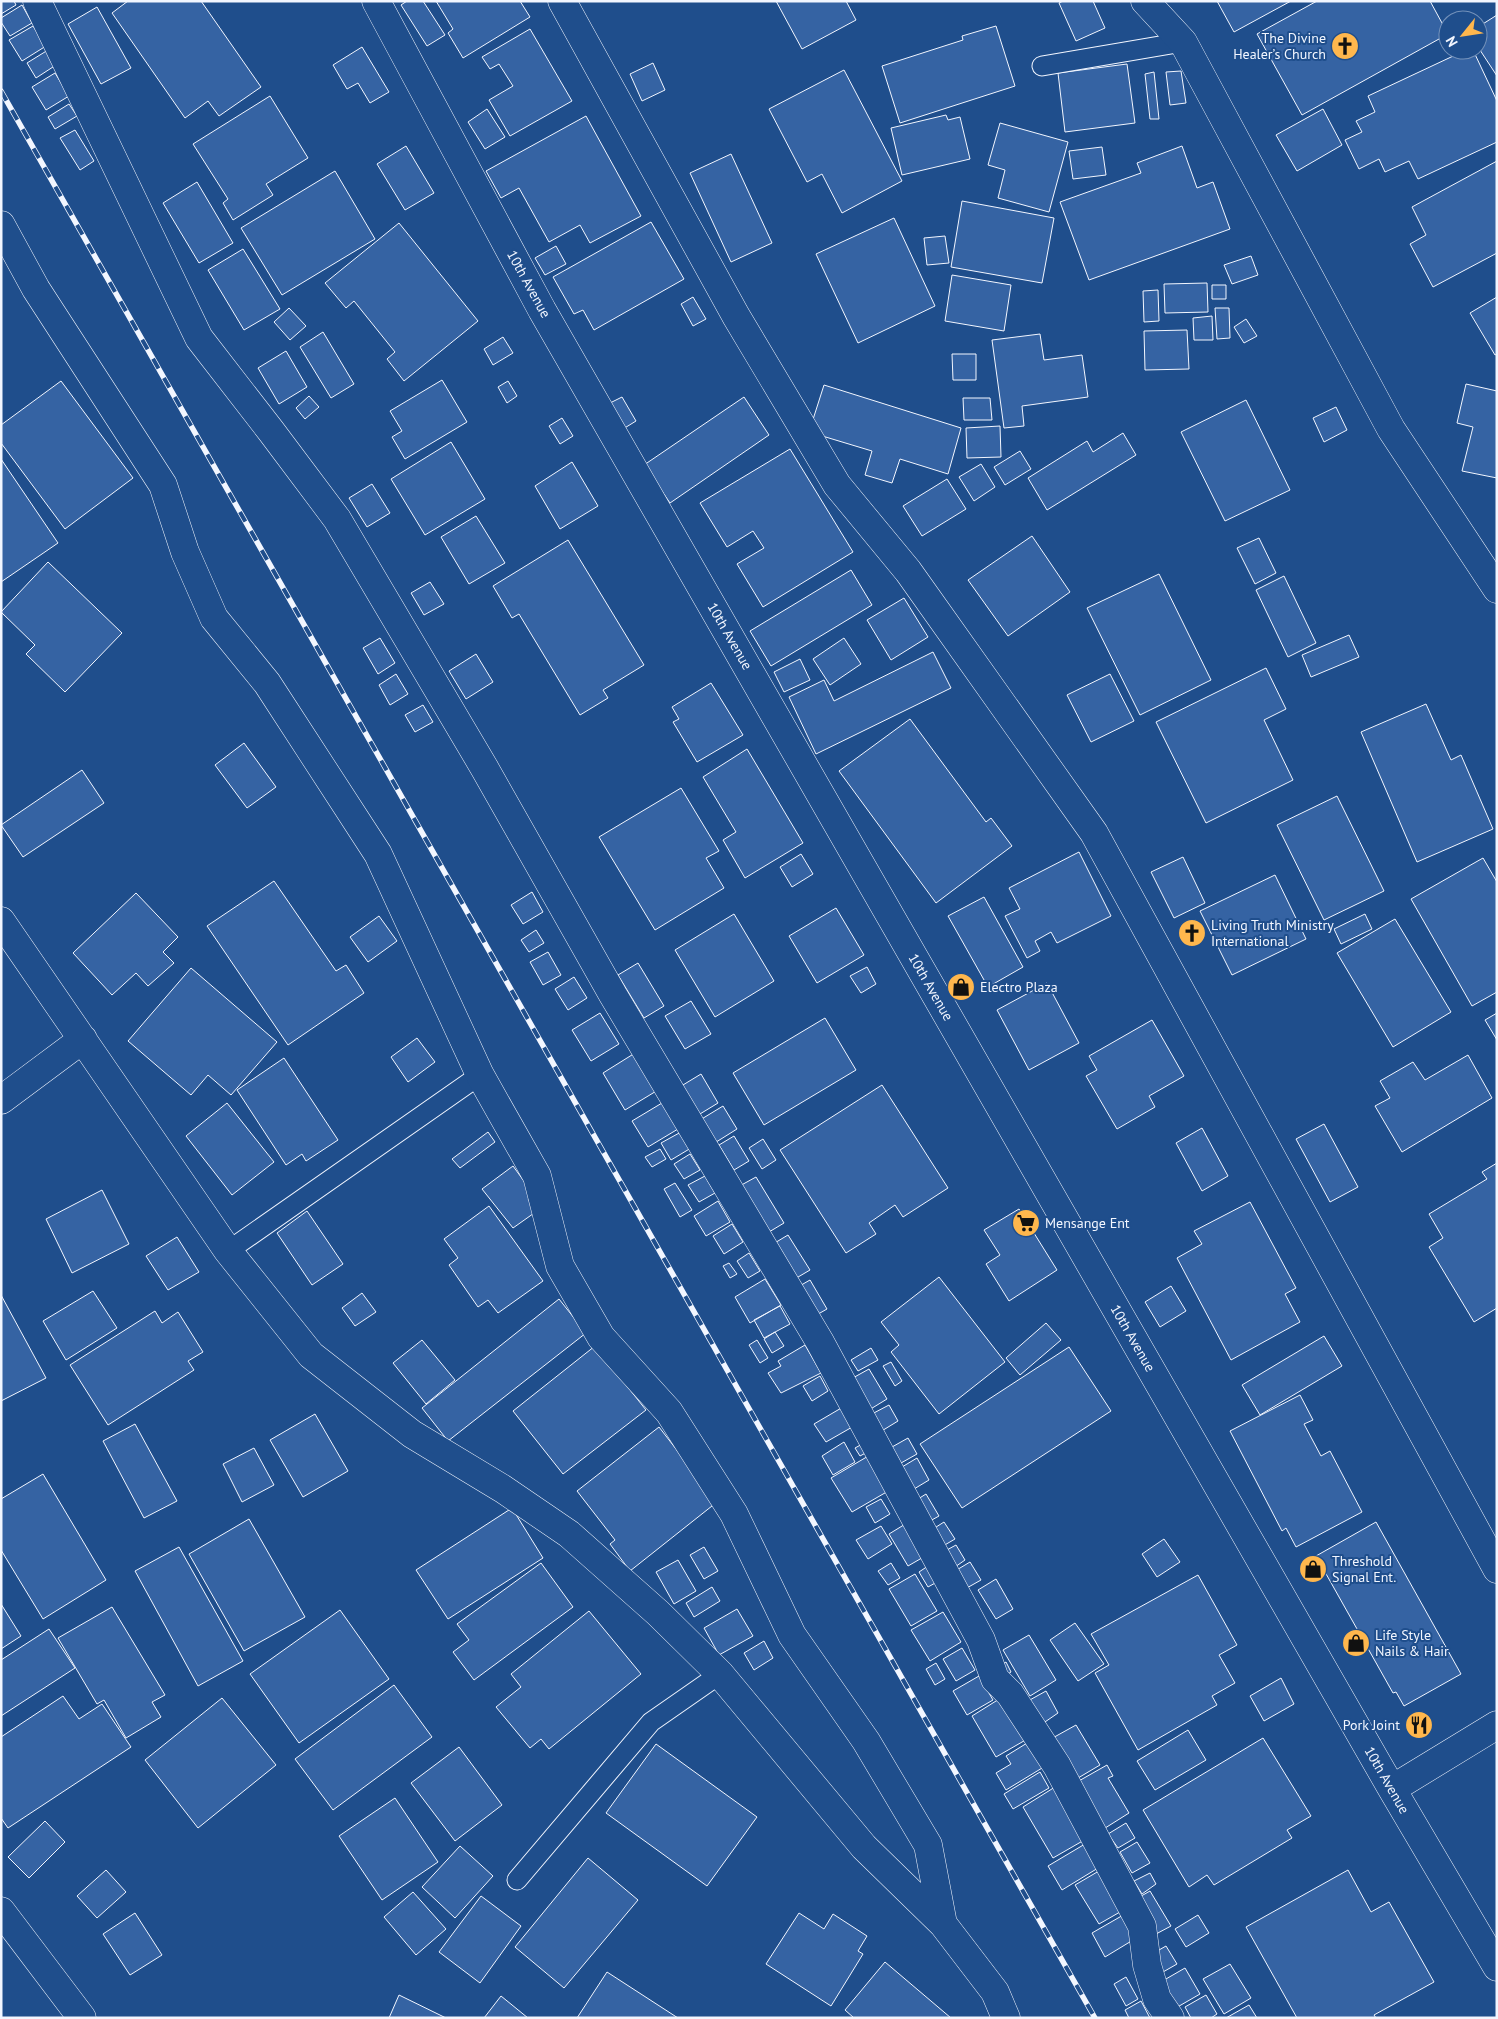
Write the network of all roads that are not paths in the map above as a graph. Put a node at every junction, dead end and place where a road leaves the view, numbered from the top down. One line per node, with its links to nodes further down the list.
1 (37, 1): 24 (street)
2 (376, 1): 17 (street, 10th Avenue)
3 (562, 1): 14 (street)
4 (1145, 1): 5 (street)
5 (1183, 42): 6 (lane); 8 (street)
6 (1042, 66)
7 (1, 225): 11 (street)
8 (1497, 589)
9 (1, 921): 10 (street)
10 (83, 1039): 12 (street); 13 (street)
11 (480, 1075): 13 (lane); 20 (street)
12 (1, 1100)
13 (228, 1251): 15 (street)
14 (1497, 1569)
15 (720, 1674): 18 (lane); 20 (street)
16 (1497, 1725): 17 (street)
17 (1392, 1789): 21 (street, 10th Avenue)
18 (517, 1880)
19 (1, 1910): 22 (street)
20 (943, 1924): 23 (street)
21 (1497, 1967)
22 (82, 2018)
23 (1006, 2018)
24 (1170, 2018)

